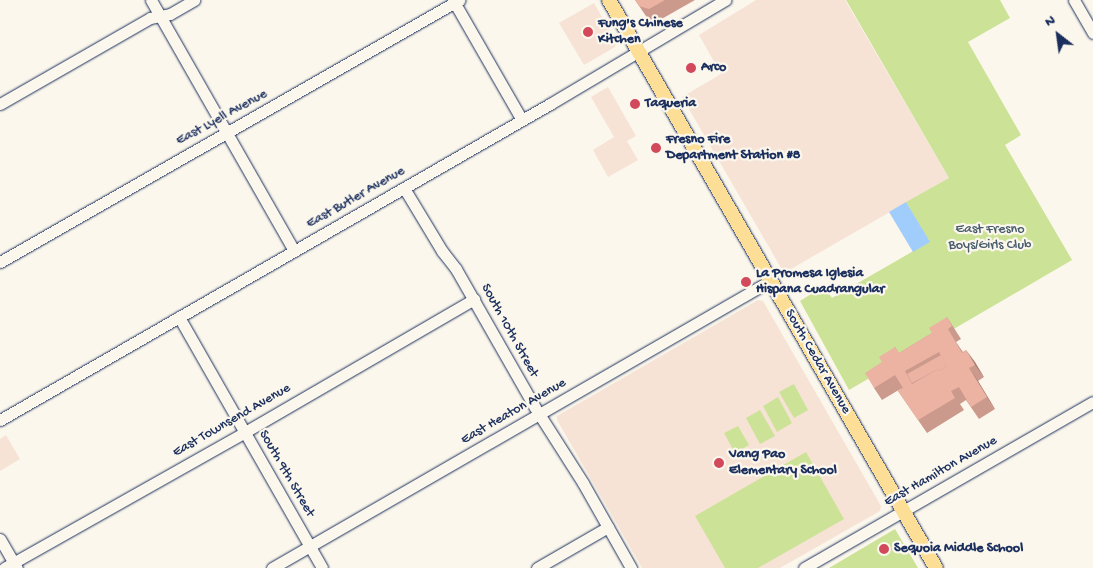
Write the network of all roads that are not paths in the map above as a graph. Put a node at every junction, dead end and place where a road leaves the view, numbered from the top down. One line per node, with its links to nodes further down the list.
1 (151, 0): 7 (street)
2 (194, 0): 7 (street)
3 (609, 0): 9 (main road, South Cedar Avenue)
4 (725, 0): 9 (street, East Butler Avenue)
5 (1074, 0): 8 (street)
6 (455, 1): 11 (street); 12 (street, East Lyell Avenue)
7 (160, 16): 10 (street); 12 (street)
8 (1093, 33)
9 (638, 53): 11 (street, East Butler Avenue); 16 (main road, South Cedar Avenue)
10 (0, 104)
11 (522, 120): 13 (street, East Butler Avenue)
12 (226, 133): 14 (street); 15 (street, East Lyell Avenue)
13 (404, 188): 14 (street, East Butler Avenue); 17 (street, South 10th Street)
14 (294, 251): 18 (street, East Butler Avenue)
15 (0, 262)
16 (770, 281): 20 (street, East Heaton Avenue); 23 (main road, South Cedar Avenue)
17 (474, 298): 20 (street, South 10th Street); 22 (street, East Townsend Avenue)
18 (179, 317): 21 (street, East Butler Avenue); 22 (street, South 9th Street)
19 (1093, 402): 23 (street, East Hamilton Avenue)
20 (540, 414): 24 (street, South 10th Street); 26 (street, East Heaton Avenue)
21 (0, 420)
22 (245, 432): 26 (street, South 9th Street); 27 (street, East Townsend Avenue)
23 (903, 511): 32 (street, East Hamilton Avenue); 33 (main road, South Cedar Avenue)
24 (608, 527): 30 (street); 31 (street, South 10th Street)
25 (0, 539): 27 (street)
26 (310, 547): 28 (street, East Heaton Avenue); 29 (street, South 9th Street)
27 (12, 566)
28 (272, 568)
29 (322, 568)
30 (537, 568)
31 (631, 568)
32 (804, 568)
33 (936, 568)

